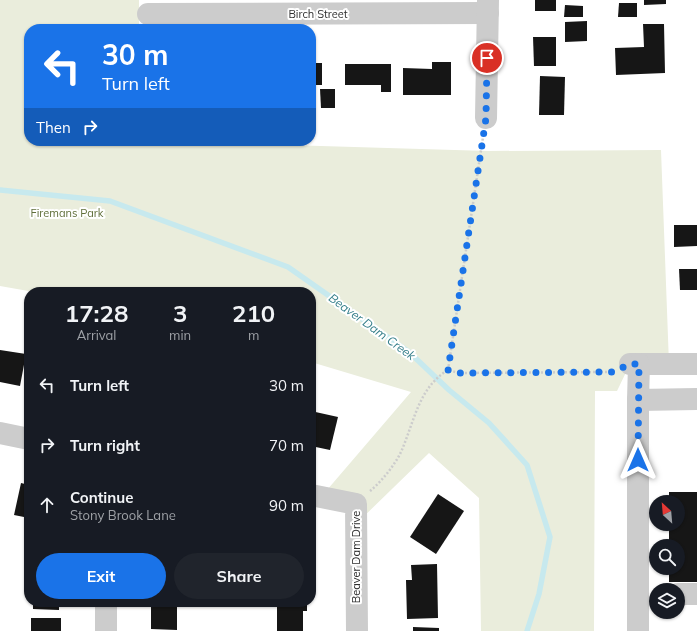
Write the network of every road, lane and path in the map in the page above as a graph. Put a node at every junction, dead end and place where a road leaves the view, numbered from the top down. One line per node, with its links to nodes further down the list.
1 (265, 7): 2 (street, Birch Street); 3 (street, Birch Street)
2 (488, 7): 4 (street)
3 (148, 14)
4 (486, 118): 7 (path)
5 (634, 364): 6 (street); 7 (path); 8 (street)
6 (697, 364)
7 (448, 370): 13 (path)
8 (638, 400): 9 (street); 14 (street)
9 (697, 400)
10 (0, 433): 11 (street)
11 (24, 438)
12 (316, 496): 13 (street, Beaver Dam Drive)
13 (356, 504): 19 (street, Beaver Dam Drive)
14 (647, 594): 20 (street)
15 (685, 594): 16 (street)
16 (697, 594)
17 (106, 607): 18 (street)
18 (106, 631)
19 (356, 631)
20 (638, 631)

